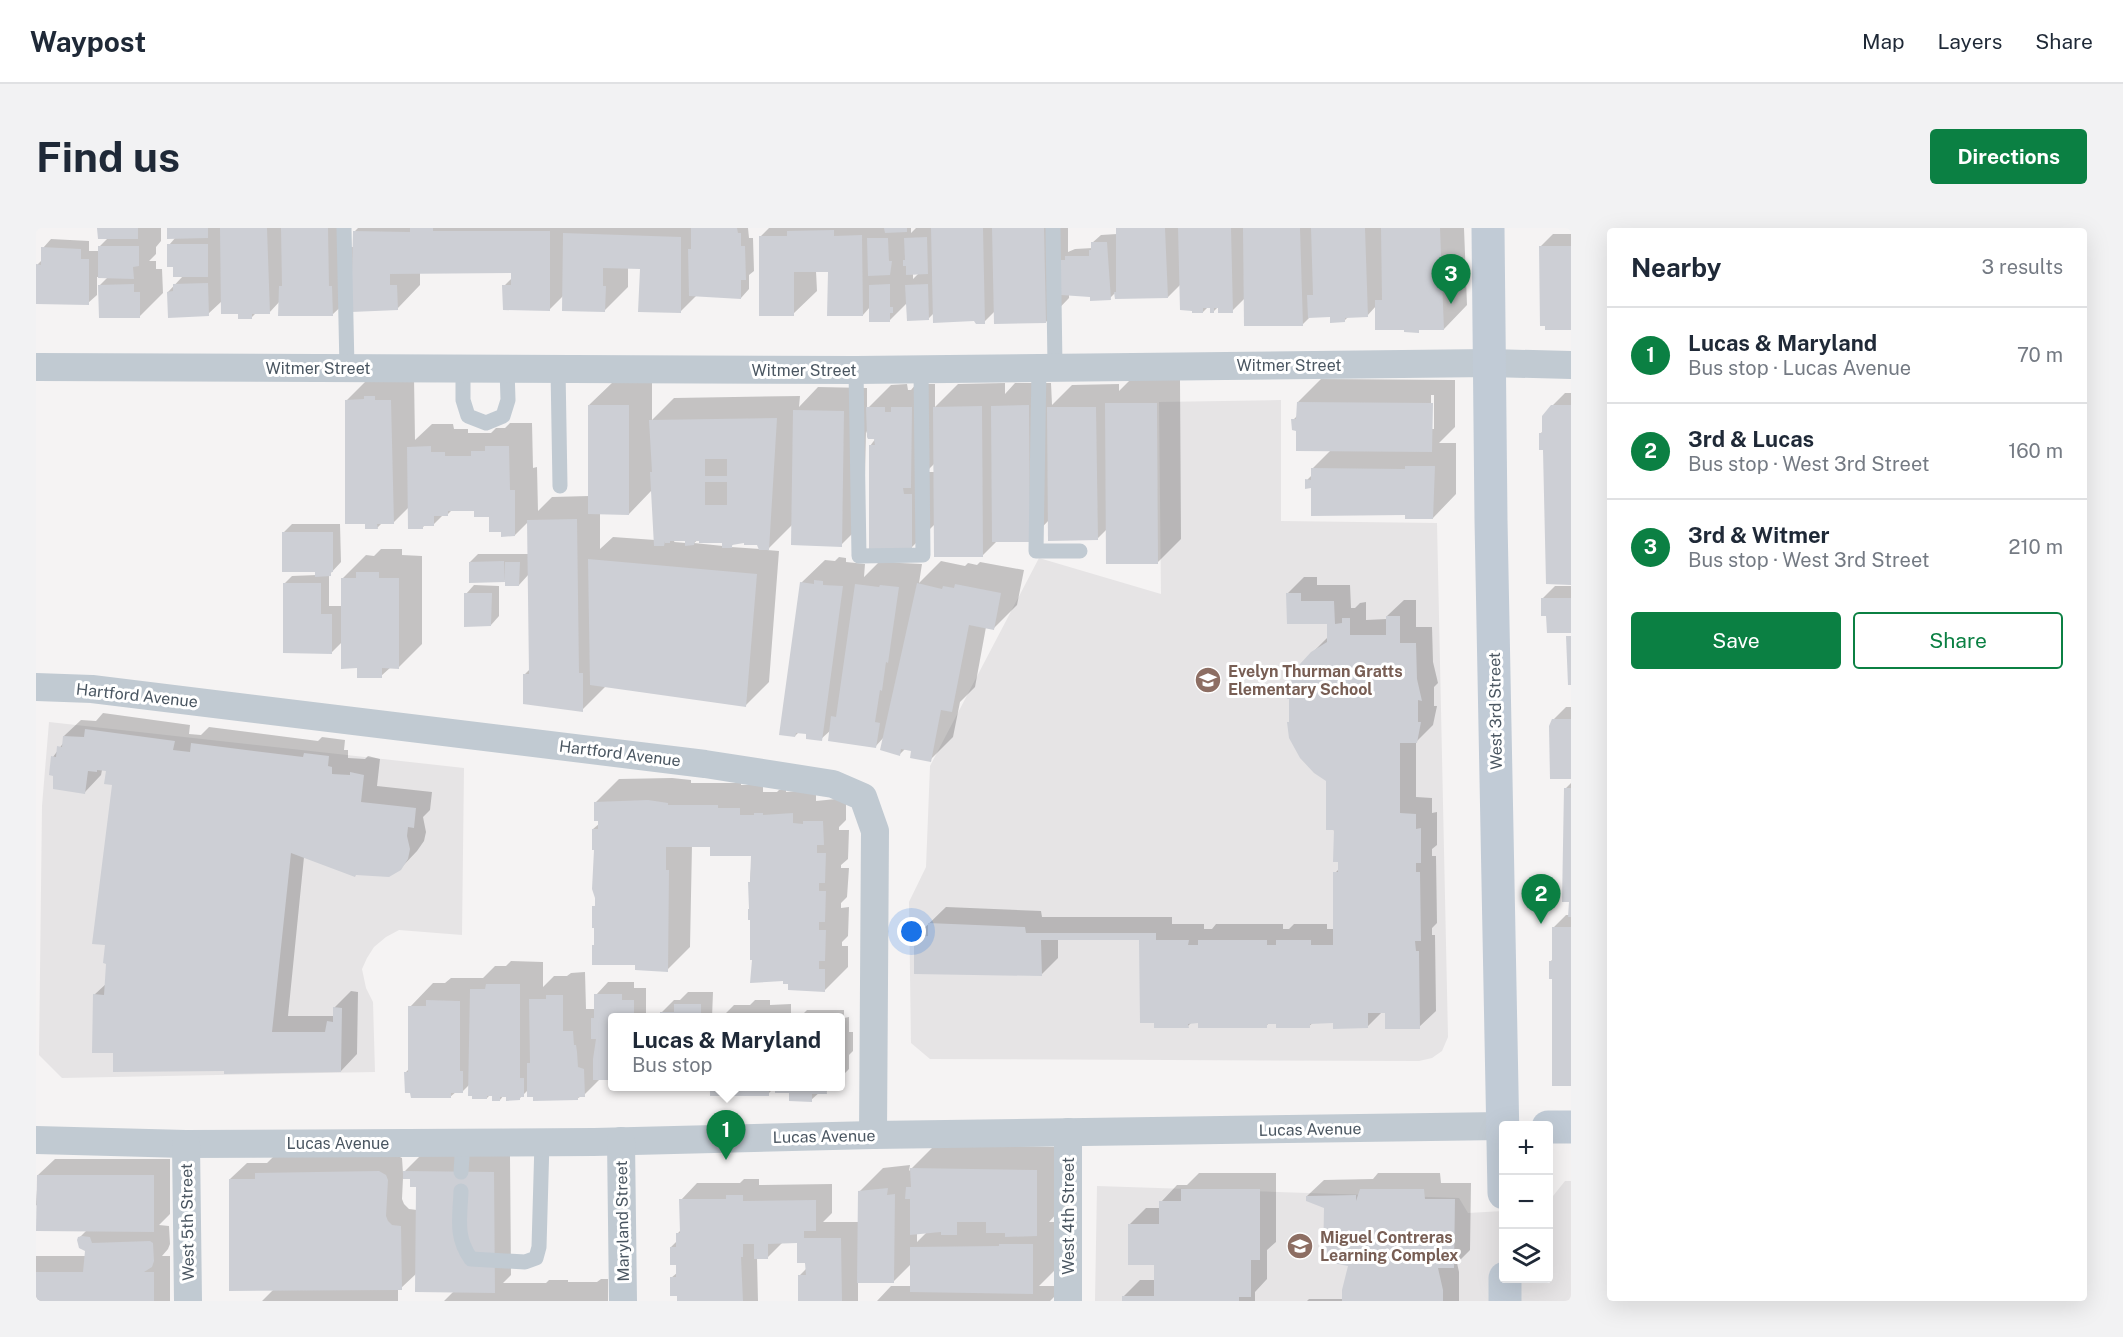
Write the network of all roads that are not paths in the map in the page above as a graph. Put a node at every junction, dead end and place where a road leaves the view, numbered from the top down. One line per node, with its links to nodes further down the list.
1 (344, 228): 8 (lane)
2 (1053, 228): 7 (lane)
3 (1488, 228): 4 (main road, West 3rd Street)
4 (1490, 363): 5 (street, Witmer Street); 7 (street, Witmer Street); 17 (main road, West 3rd Street)
5 (1571, 365)
6 (36, 367): 8 (street, Witmer Street)
7 (1047, 367): 13 (street, Witmer Street); 15 (lane)
8 (347, 369): 9 (street, Witmer Street)
9 (463, 369): 10 (street, Witmer Street); 10 (lane)
10 (507, 369): 11 (street, Witmer Street)
11 (558, 369): 12 (street, Witmer Street); 14 (lane)
12 (856, 370): 13 (street, Witmer Street); 13 (lane)
13 (921, 370)
14 (560, 486)
15 (1080, 551)
16 (36, 687): 22 (street, Hartford Avenue)
17 (1503, 1121)
18 (1499, 1126): 21 (street, Lucas Avenue)
19 (1553, 1127): 20 (main road)
20 (1571, 1127)
21 (1068, 1131): 22 (street, Lucas Avenue); 33 (street, West 4th Street)
22 (873, 1135): 24 (street, Lucas Avenue)
23 (36, 1140): 27 (street, Lucas Avenue)
24 (621, 1141): 26 (street, Lucas Avenue); 32 (street, Maryland Street)
25 (463, 1142): 26 (street, Lucas Avenue); 27 (street, Lucas Avenue); 28 (lane)
26 (542, 1142): 29 (lane)
27 (186, 1144): 31 (street, West 5th Street)
28 (462, 1172)
29 (461, 1191)
30 (1505, 1283): 34 (main road)
31 (188, 1301)
32 (623, 1301)
33 (1068, 1301)
34 (1505, 1301)

